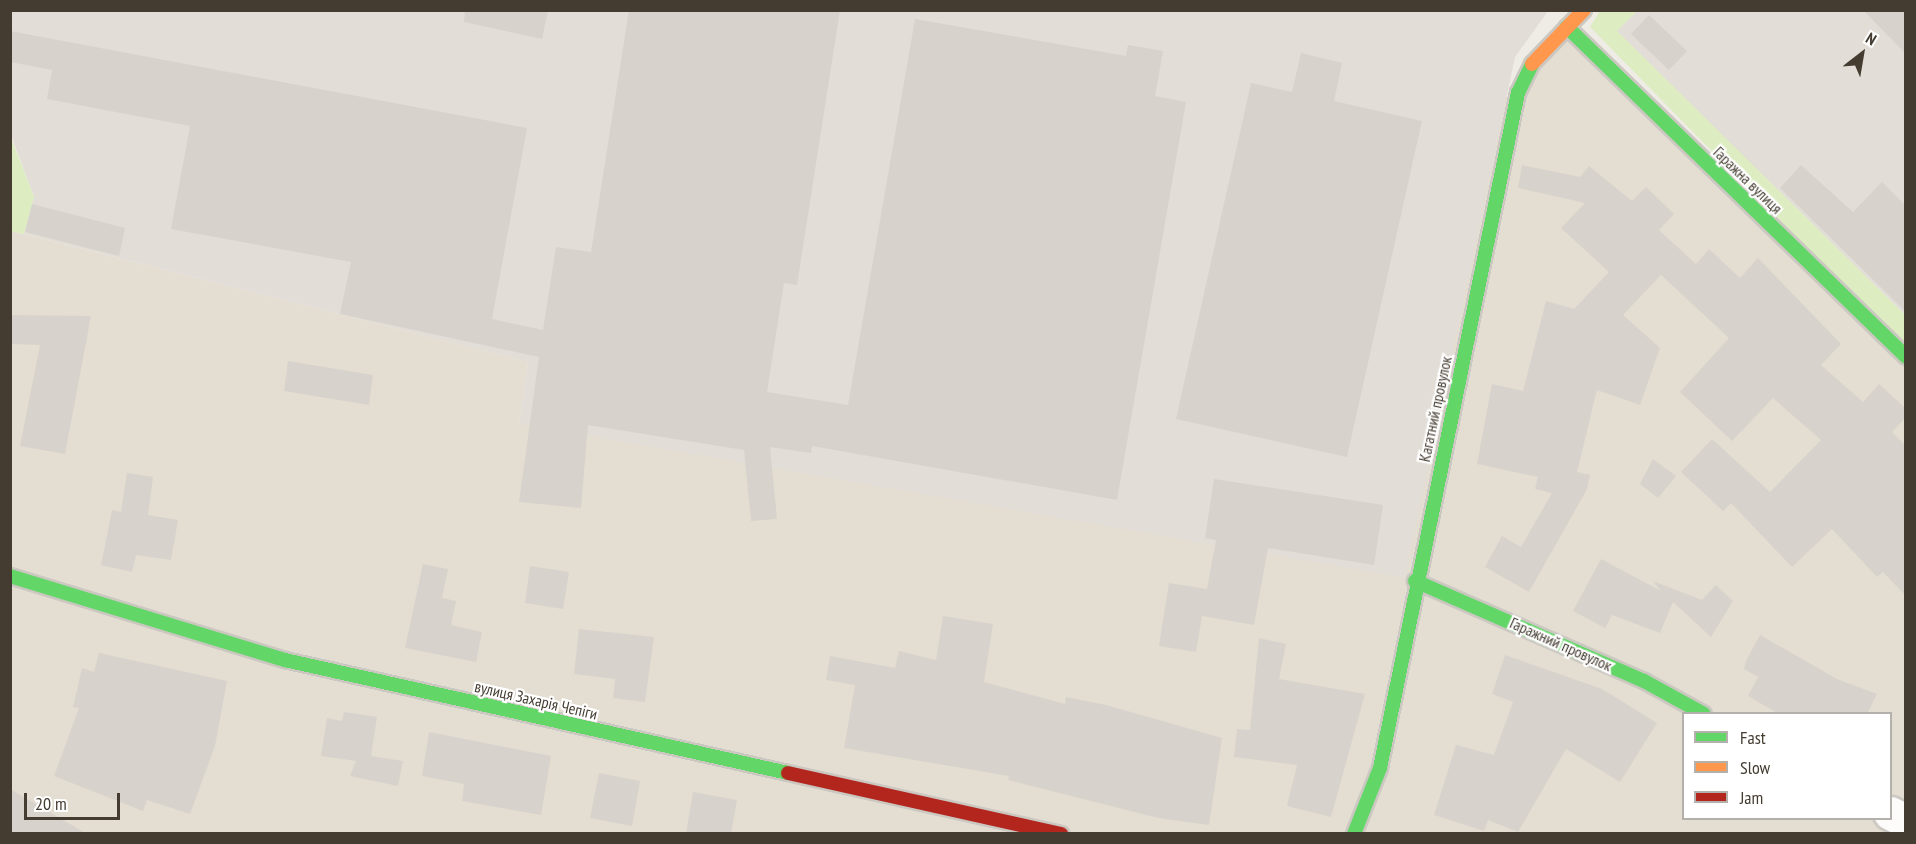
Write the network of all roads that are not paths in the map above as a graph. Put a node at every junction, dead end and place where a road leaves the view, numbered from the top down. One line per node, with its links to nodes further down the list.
1 (1584, 10): 2 (street, Кагатний провулок)
2 (1567, 27): 3 (street, Гаражна вулиця); 5 (street, Кагатний провулок)
3 (1905, 357)
4 (10, 576): 7 (street, вулиця Захарія Чепіги)
5 (1415, 581): 6 (street, Гаражний провулок); 8 (street, Кагатний провулок)
6 (1700, 712)
7 (1061, 834)
8 (1354, 834)

